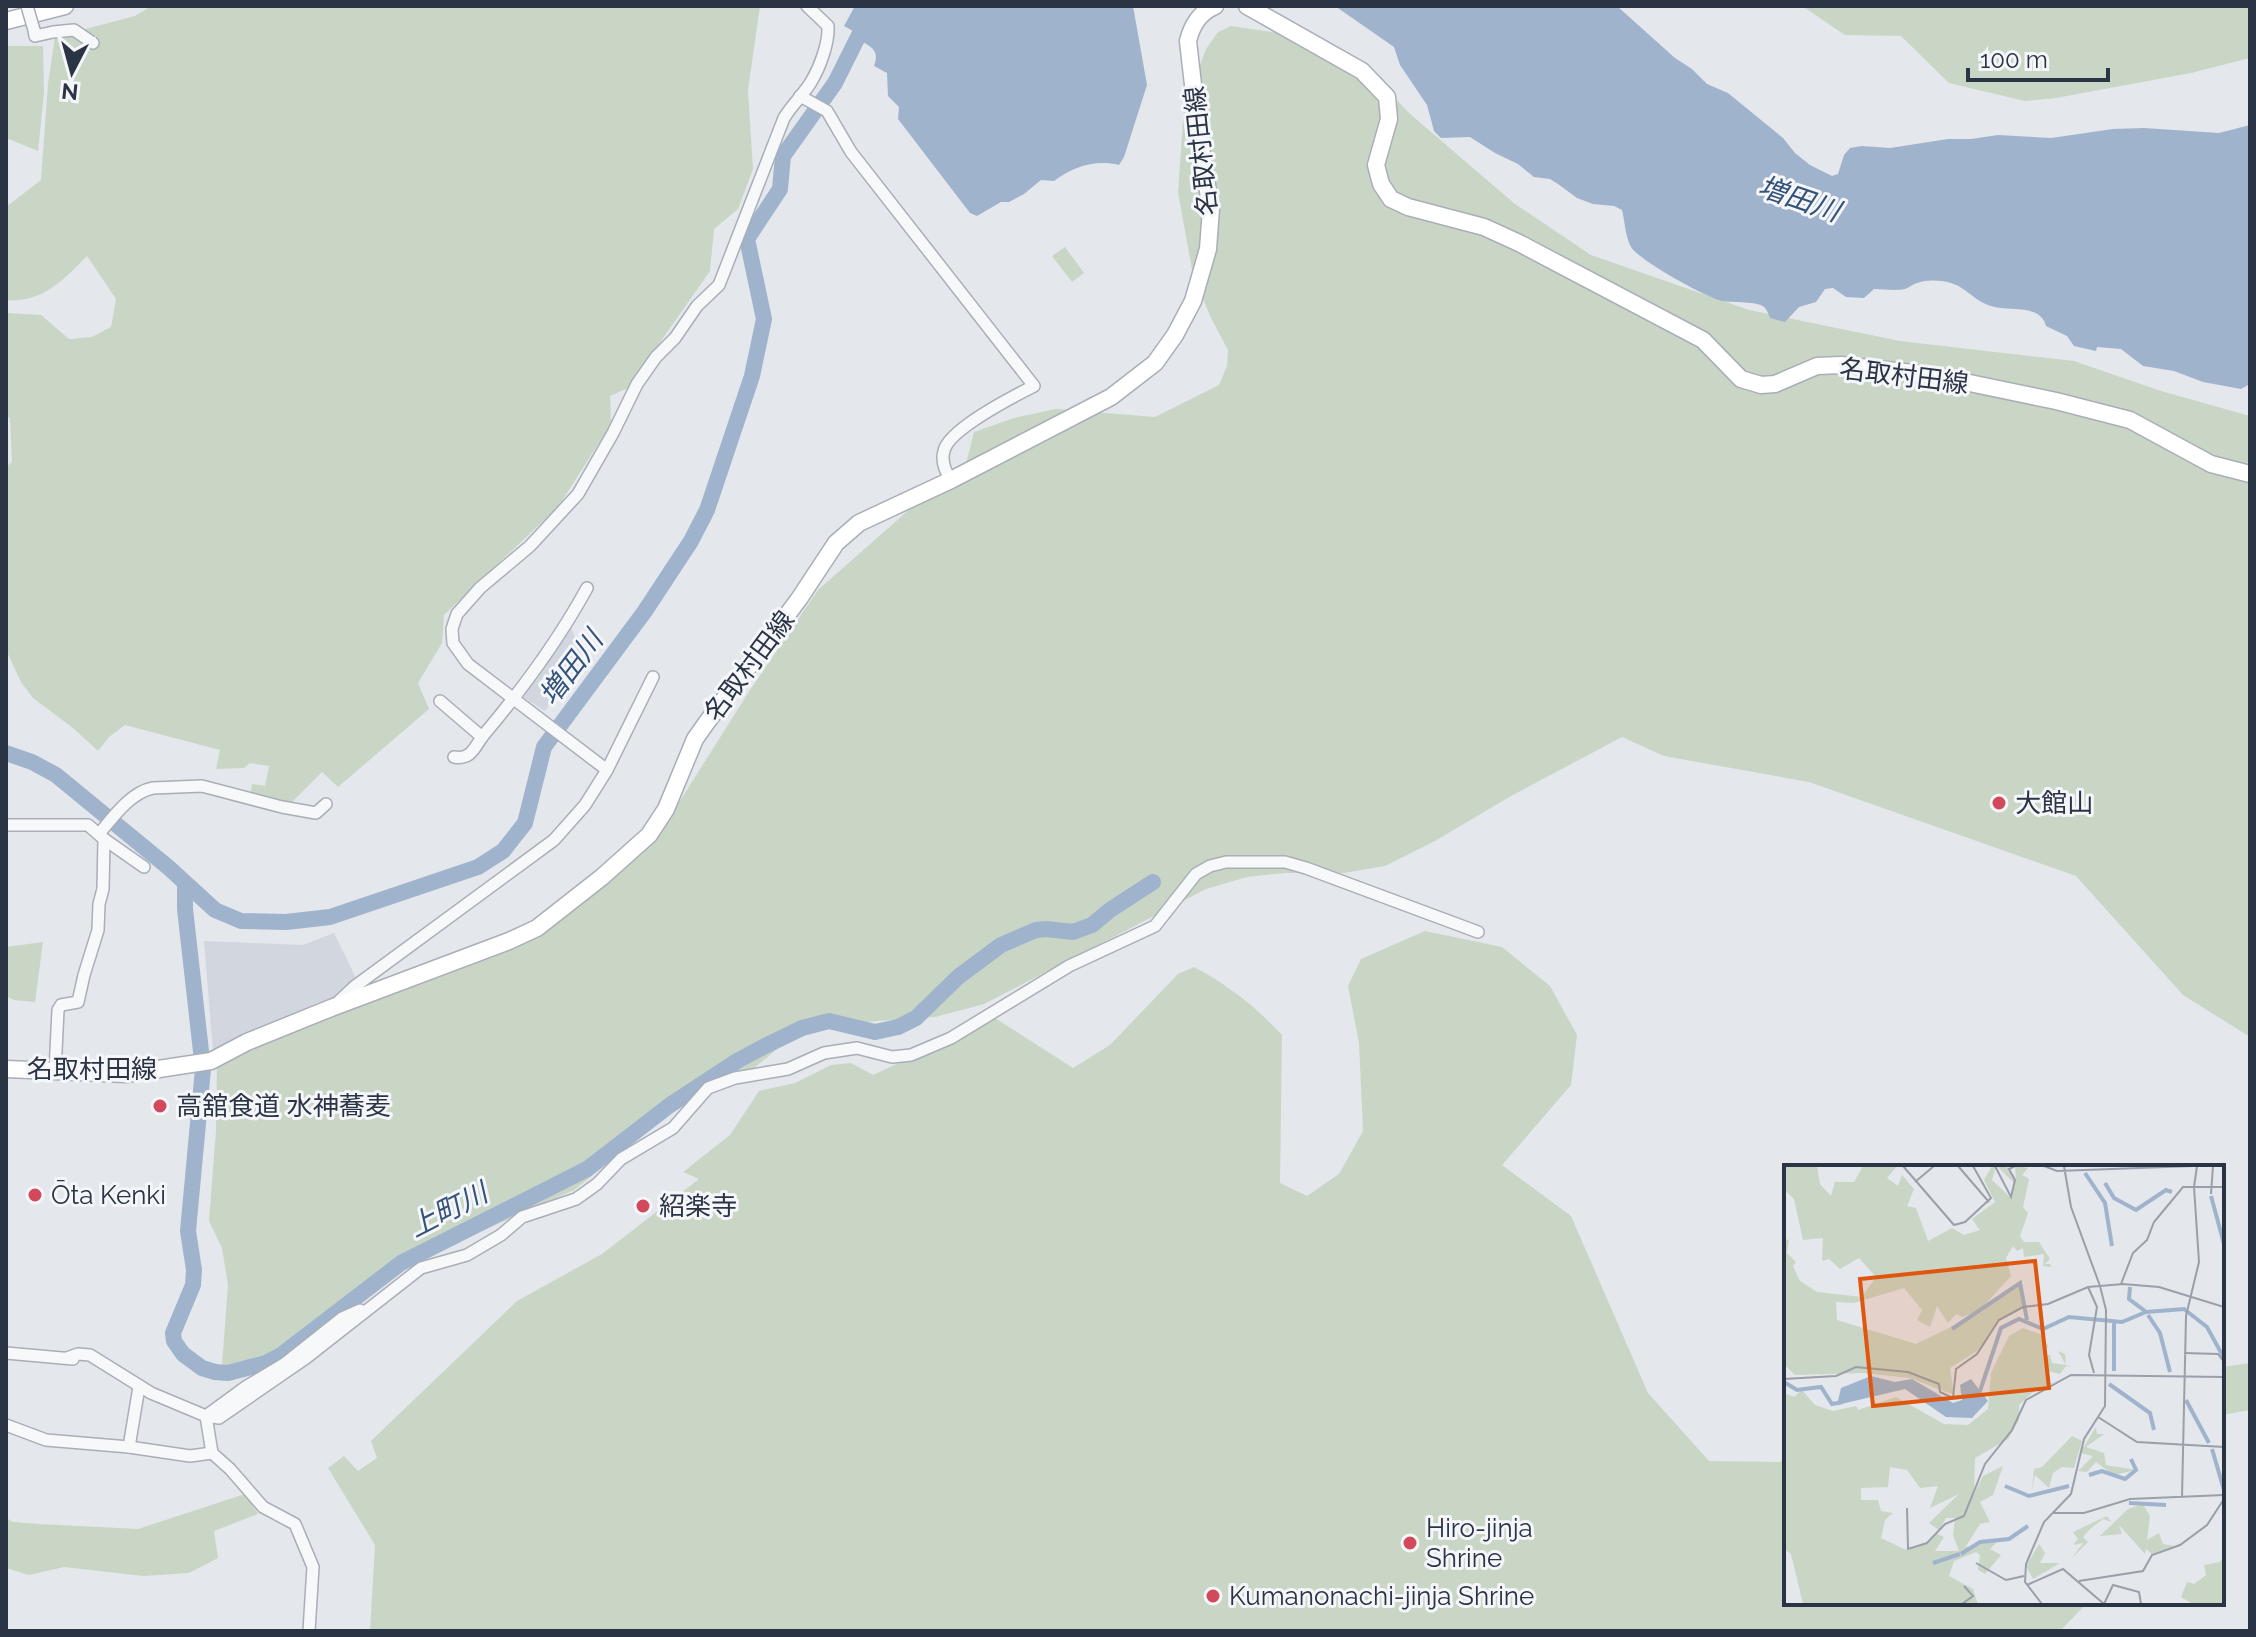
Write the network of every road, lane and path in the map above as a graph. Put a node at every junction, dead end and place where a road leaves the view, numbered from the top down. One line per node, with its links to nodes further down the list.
1 (27, 6): 7 (street, bridge)
2 (65, 6): 6 (main road)
3 (807, 6): 8 (street)
4 (1215, 6): 10 (main road, 名取村田線)
5 (1247, 6): 9 (main road, 名取村田線)
6 (6, 21)
7 (93, 43)
8 (800, 96): 10 (street); 13 (street)
9 (2250, 474)
10 (951, 480): 23 (main road, 名取村田線)
11 (587, 588): 13 (street)
12 (653, 677): 17 (street)
13 (514, 699): 15 (street); 17 (street)
14 (440, 701): 15 (street)
15 (482, 737): 16 (street)
16 (454, 757)
17 (607, 770): 23 (street)
18 (326, 804): 20 (street)
19 (6, 825): 20 (street)
20 (102, 834): 21 (street); 25 (street)
21 (144, 867)
22 (1478, 932): 28 (street)
23 (331, 1008): 25 (main road, 名取村田線)
24 (6, 1069): 25 (main road, 名取村田線)
25 (55, 1072)
26 (6, 1353): 27 (street)
27 (139, 1387): 28 (street); 30 (street)
28 (206, 1416): 31 (street)
29 (6, 1425): 30 (street)
30 (129, 1447): 31 (street)
31 (212, 1453): 32 (street)
32 (309, 1631)

